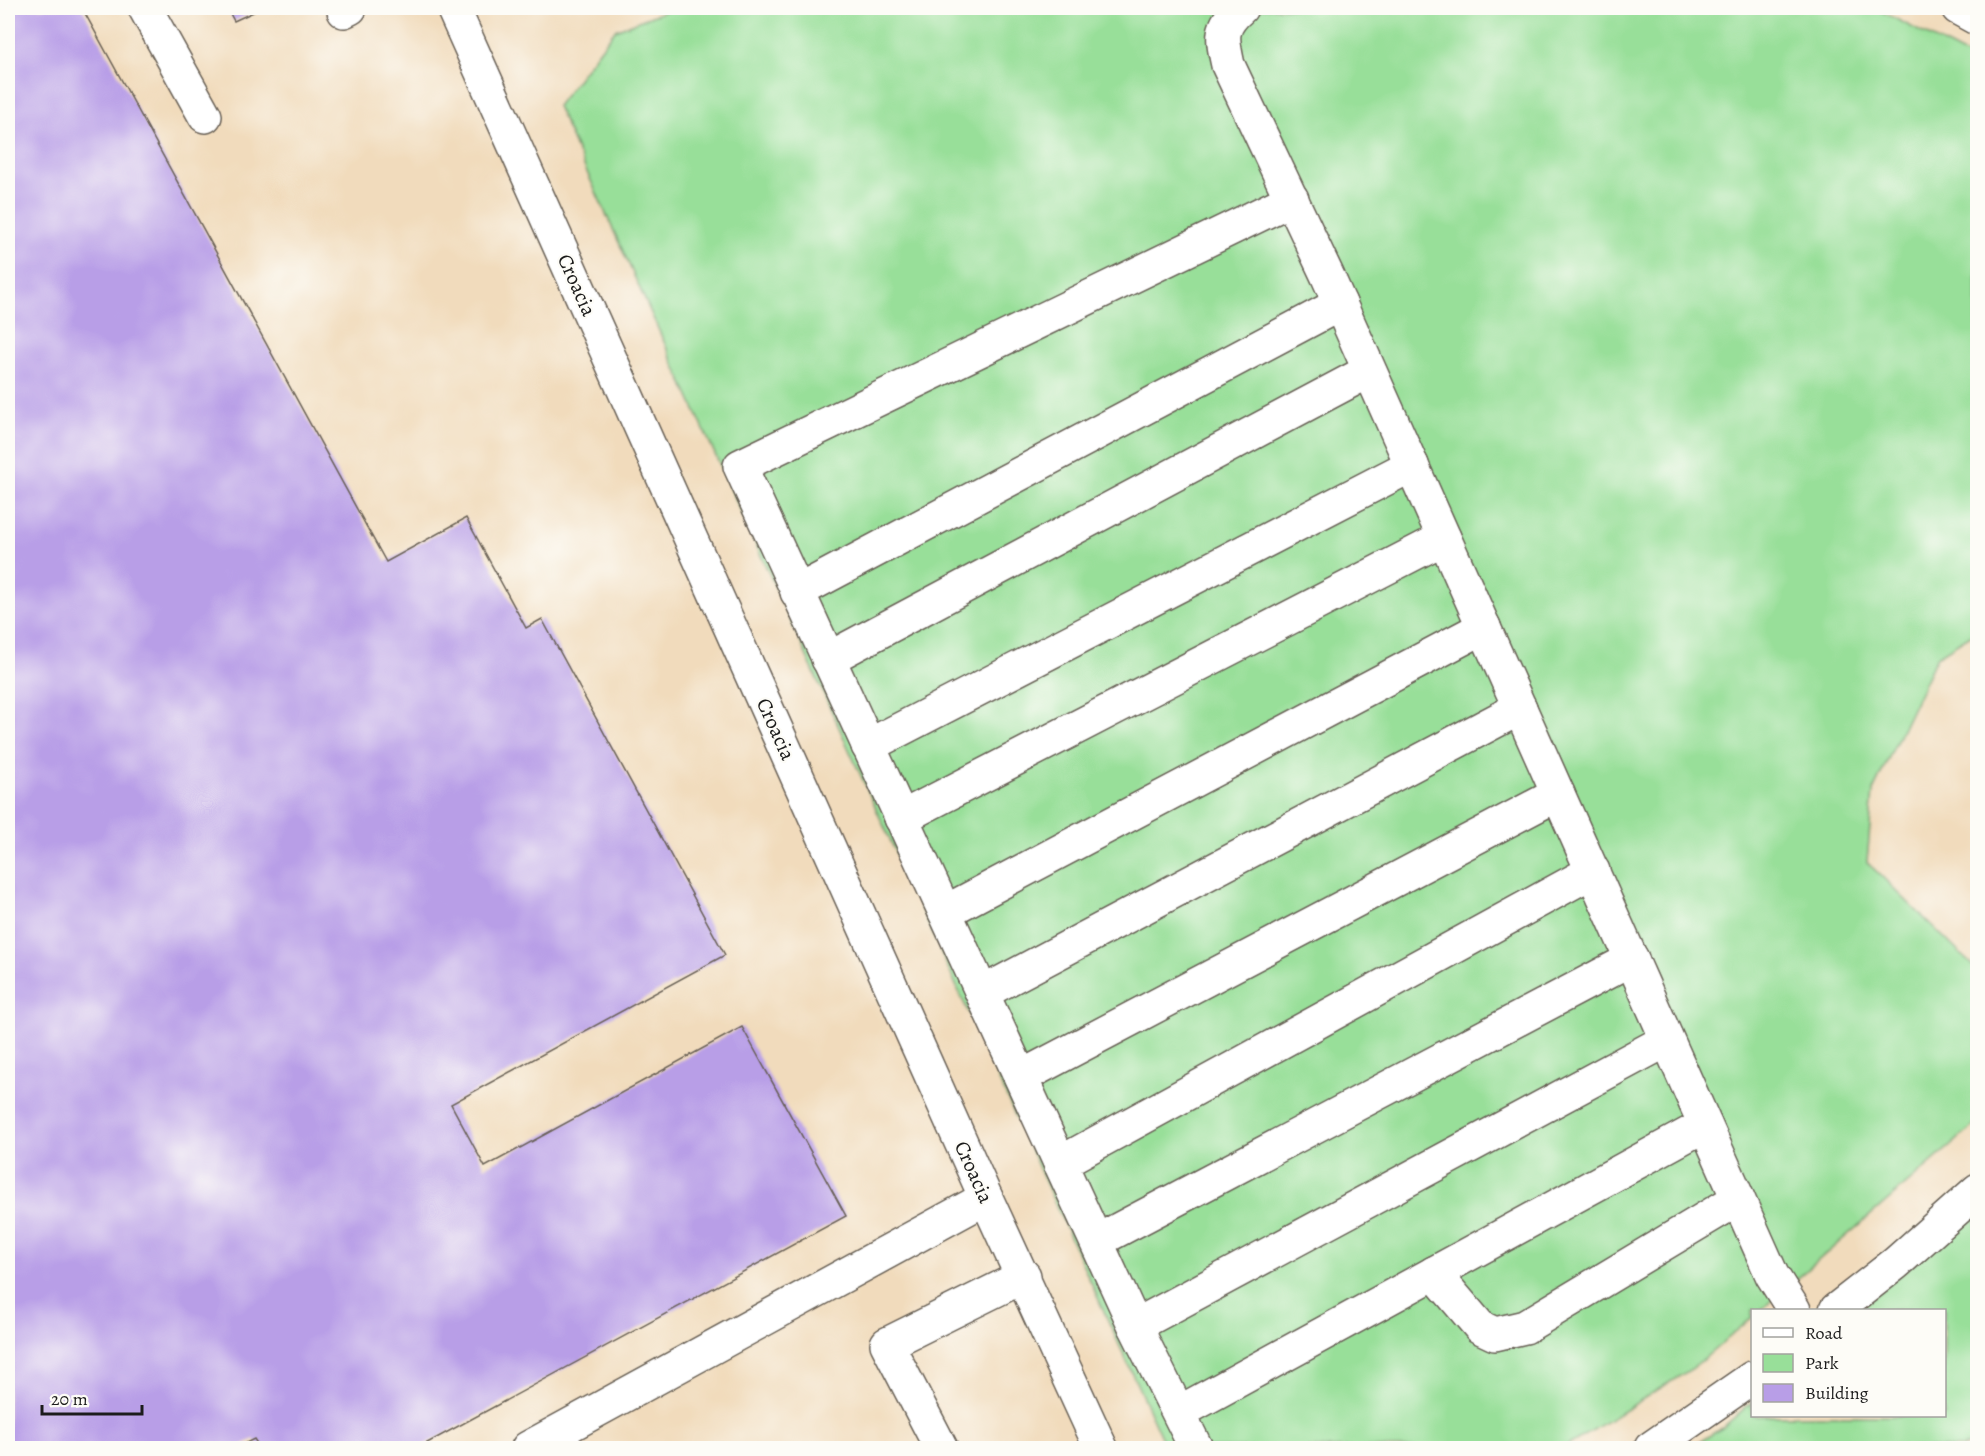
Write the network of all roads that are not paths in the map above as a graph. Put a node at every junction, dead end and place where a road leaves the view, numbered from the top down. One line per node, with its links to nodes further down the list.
1 (145, 8): 6 (street)
2 (453, 8): 28 (street, Croacia)
3 (1241, 8): 7 (street)
4 (1958, 8): 5 (street)
5 (1977, 19)
6 (205, 116)
7 (1292, 199): 8 (street); 12 (street)
8 (1340, 304): 9 (street); 12 (street)
9 (1369, 371): 10 (street); 14 (street)
10 (1412, 465): 11 (street); 16 (street)
11 (1444, 538): 13 (street); 18 (street)
12 (797, 592): 14 (street)
13 (1484, 627): 15 (street); 20 (street)
14 (828, 660): 16 (street)
15 (1520, 708): 17 (street); 22 (street)
16 (868, 746): 18 (street)
17 (1558, 794): 19 (street); 24 (street)
18 (901, 818): 20 (street)
19 (1593, 871): 21 (street); 26 (street)
20 (945, 912): 22 (street)
21 (1632, 959): 23 (street); 30 (street)
22 (982, 993): 24 (street)
23 (1667, 1040): 25 (street); 35 (street)
24 (1021, 1077): 26 (street)
25 (1705, 1125): 29 (street); 31 (street)
26 (1060, 1163): 30 (street)
27 (1977, 1190): 34 (street)
28 (986, 1198): 32 (street, Croacia); 38 (street)
29 (1738, 1199): 31 (street); 33 (street)
30 (1096, 1241): 35 (street)
31 (1434, 1273): 37 (street)
32 (1024, 1276): 39 (street); 40 (street, Croacia)
33 (1793, 1309)
34 (1838, 1309)
35 (1135, 1326): 37 (street)
36 (1751, 1379): 42 (street)
37 (1180, 1412): 41 (street)
38 (528, 1449)
39 (941, 1449)
40 (1101, 1449)
41 (1196, 1449)
42 (1651, 1449)

